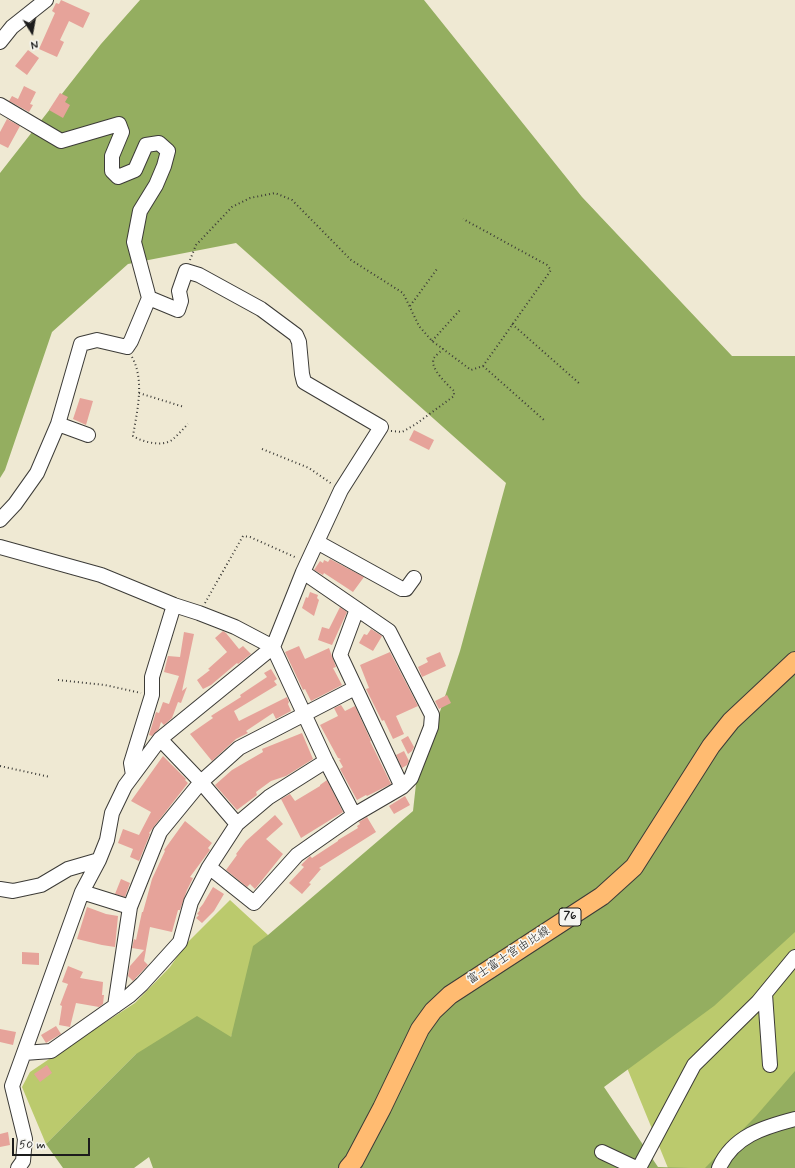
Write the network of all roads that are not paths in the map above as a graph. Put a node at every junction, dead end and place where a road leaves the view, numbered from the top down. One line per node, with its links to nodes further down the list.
1 (46, 0): 2 (street)
2 (0, 42)
3 (0, 105): 4 (street)
4 (149, 298): 5 (street); 8 (street)
5 (58, 424): 6 (street); 7 (street)
6 (88, 434)
7 (0, 520)
8 (317, 542): 10 (street); 11 (street)
9 (0, 547): 12 (street)
10 (305, 568): 13 (street); 14 (street)
11 (414, 578)
12 (174, 605): 14 (street); 20 (street)
13 (357, 609): 16 (street); 22 (street)
14 (273, 647): 17 (street); 18 (street)
15 (795, 661): 38 (main road, 富士富士宮由比線 / 76)
16 (355, 688): 17 (street); 22 (street)
17 (304, 714): 19 (street); 21 (street)
18 (160, 739): 20 (street); 21 (street)
19 (326, 761): 23 (street); 24 (street)
20 (133, 775): 25 (street)
21 (201, 782): 24 (street); 29 (street)
22 (402, 787): 23 (street)
23 (354, 815): 26 (street)
24 (237, 824): 26 (street)
25 (99, 860): 27 (street); 28 (street)
26 (209, 867): 32 (street)
27 (0, 889)
28 (82, 892): 29 (street); 33 (street)
29 (130, 907): 32 (street)
30 (795, 957): 31 (street)
31 (765, 994): 34 (street); 39 (street)
32 (116, 1006): 33 (street)
33 (24, 1053): 37 (street)
34 (770, 1065)
35 (795, 1119): 40 (street)
36 (602, 1152): 39 (street)
37 (18, 1168)
38 (348, 1168)
39 (637, 1168)
40 (719, 1168)

